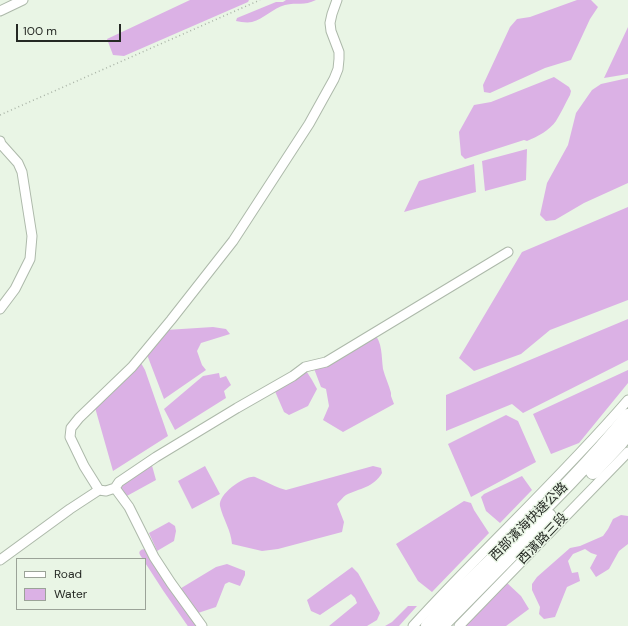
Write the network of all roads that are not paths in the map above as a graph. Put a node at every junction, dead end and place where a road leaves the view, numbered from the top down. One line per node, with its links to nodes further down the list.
1 (23, 0): 3 (street)
2 (337, 0): 12 (street)
3 (0, 11)
4 (0, 141): 6 (street)
5 (508, 252): 11 (street)
6 (0, 309)
7 (628, 400): 15 (street)
8 (628, 416): 16 (highway, 西部濱海快速公路)
9 (628, 433): 17 (highway, 西部濱海快速公路)
10 (628, 452): 18 (street, 西濱路三段)
11 (115, 488): 12 (street); 14 (street)
12 (99, 490): 13 (street)
13 (0, 560)
14 (202, 626)
15 (413, 626)
16 (428, 626)
17 (441, 626)
18 (459, 626)

